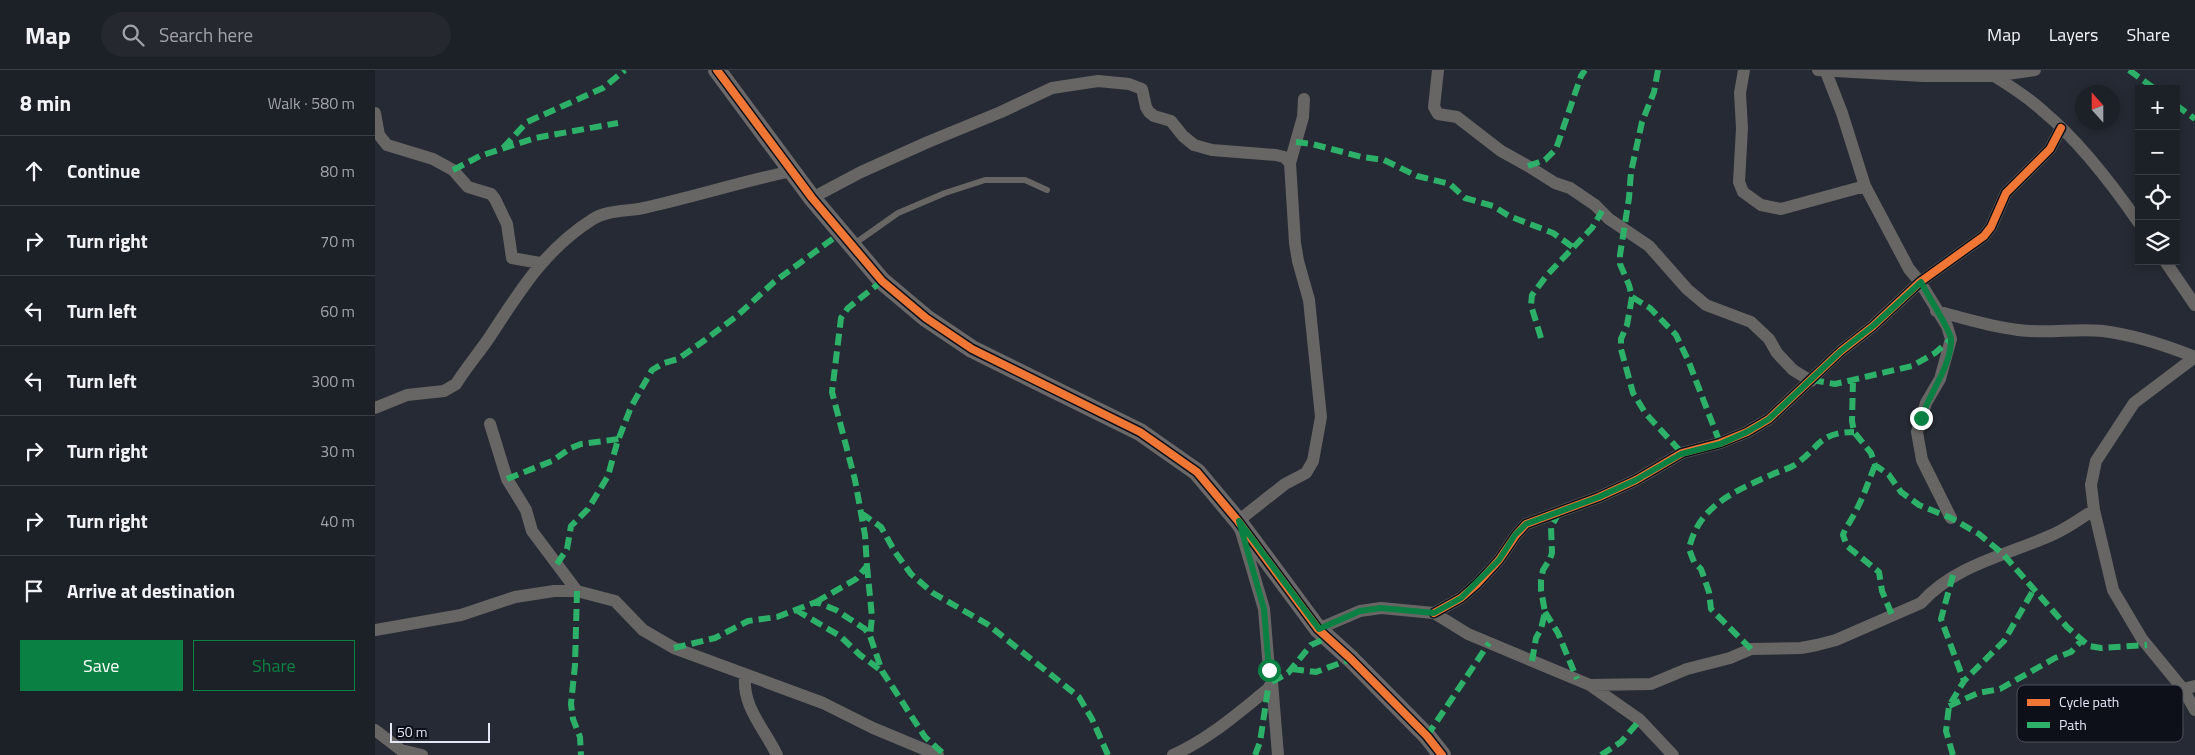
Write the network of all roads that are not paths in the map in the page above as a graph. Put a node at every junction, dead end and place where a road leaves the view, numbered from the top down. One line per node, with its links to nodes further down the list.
1 (717, 70): 12 (street)
2 (1438, 70): 23 (street)
3 (1744, 70): 13 (street)
4 (2035, 70): 7 (street)
5 (1822, 71): 6 (street); 13 (street)
6 (1898, 72): 7 (street)
7 (1994, 76): 10 (street)
8 (1304, 98): 11 (street)
9 (375, 113): 18 (street)
10 (2061, 128): 16 (street); 20 (street)
11 (1290, 163): 15 (street); 28 (street)
12 (792, 171): 15 (street); 18 (street)
13 (1865, 186): 20 (street)
14 (1047, 190): 17 (lane)
15 (812, 198): 17 (street)
16 (2137, 220)
17 (853, 245): 28 (street)
18 (540, 263): 24 (street)
19 (2168, 265): 21 (street)
20 (1921, 282): 22 (street); 23 (street)
21 (2193, 298)
22 (1936, 311): 26 (street); 27 (street)
23 (1811, 381): 30 (street)
24 (375, 408)
25 (490, 424): 29 (street)
26 (2094, 510): 35 (street); 36 (street)
27 (1951, 518)
28 (1239, 521): 31 (street); 34 (street)
29 (577, 590): 32 (street); 33 (street)
30 (1434, 613): 31 (street); 35 (street)
31 (1319, 629): 44 (street)
32 (375, 630)
33 (745, 675): 40 (street); 41 (street)
34 (1272, 682): 42 (street); 43 (street)
35 (1590, 685): 45 (street)
36 (2189, 688): 37 (street)
37 (2195, 710)
38 (375, 730): 39 (street)
39 (422, 755)
40 (777, 755)
41 (938, 755)
42 (1173, 755)
43 (1278, 755)
44 (1442, 755)
45 (1673, 755)

